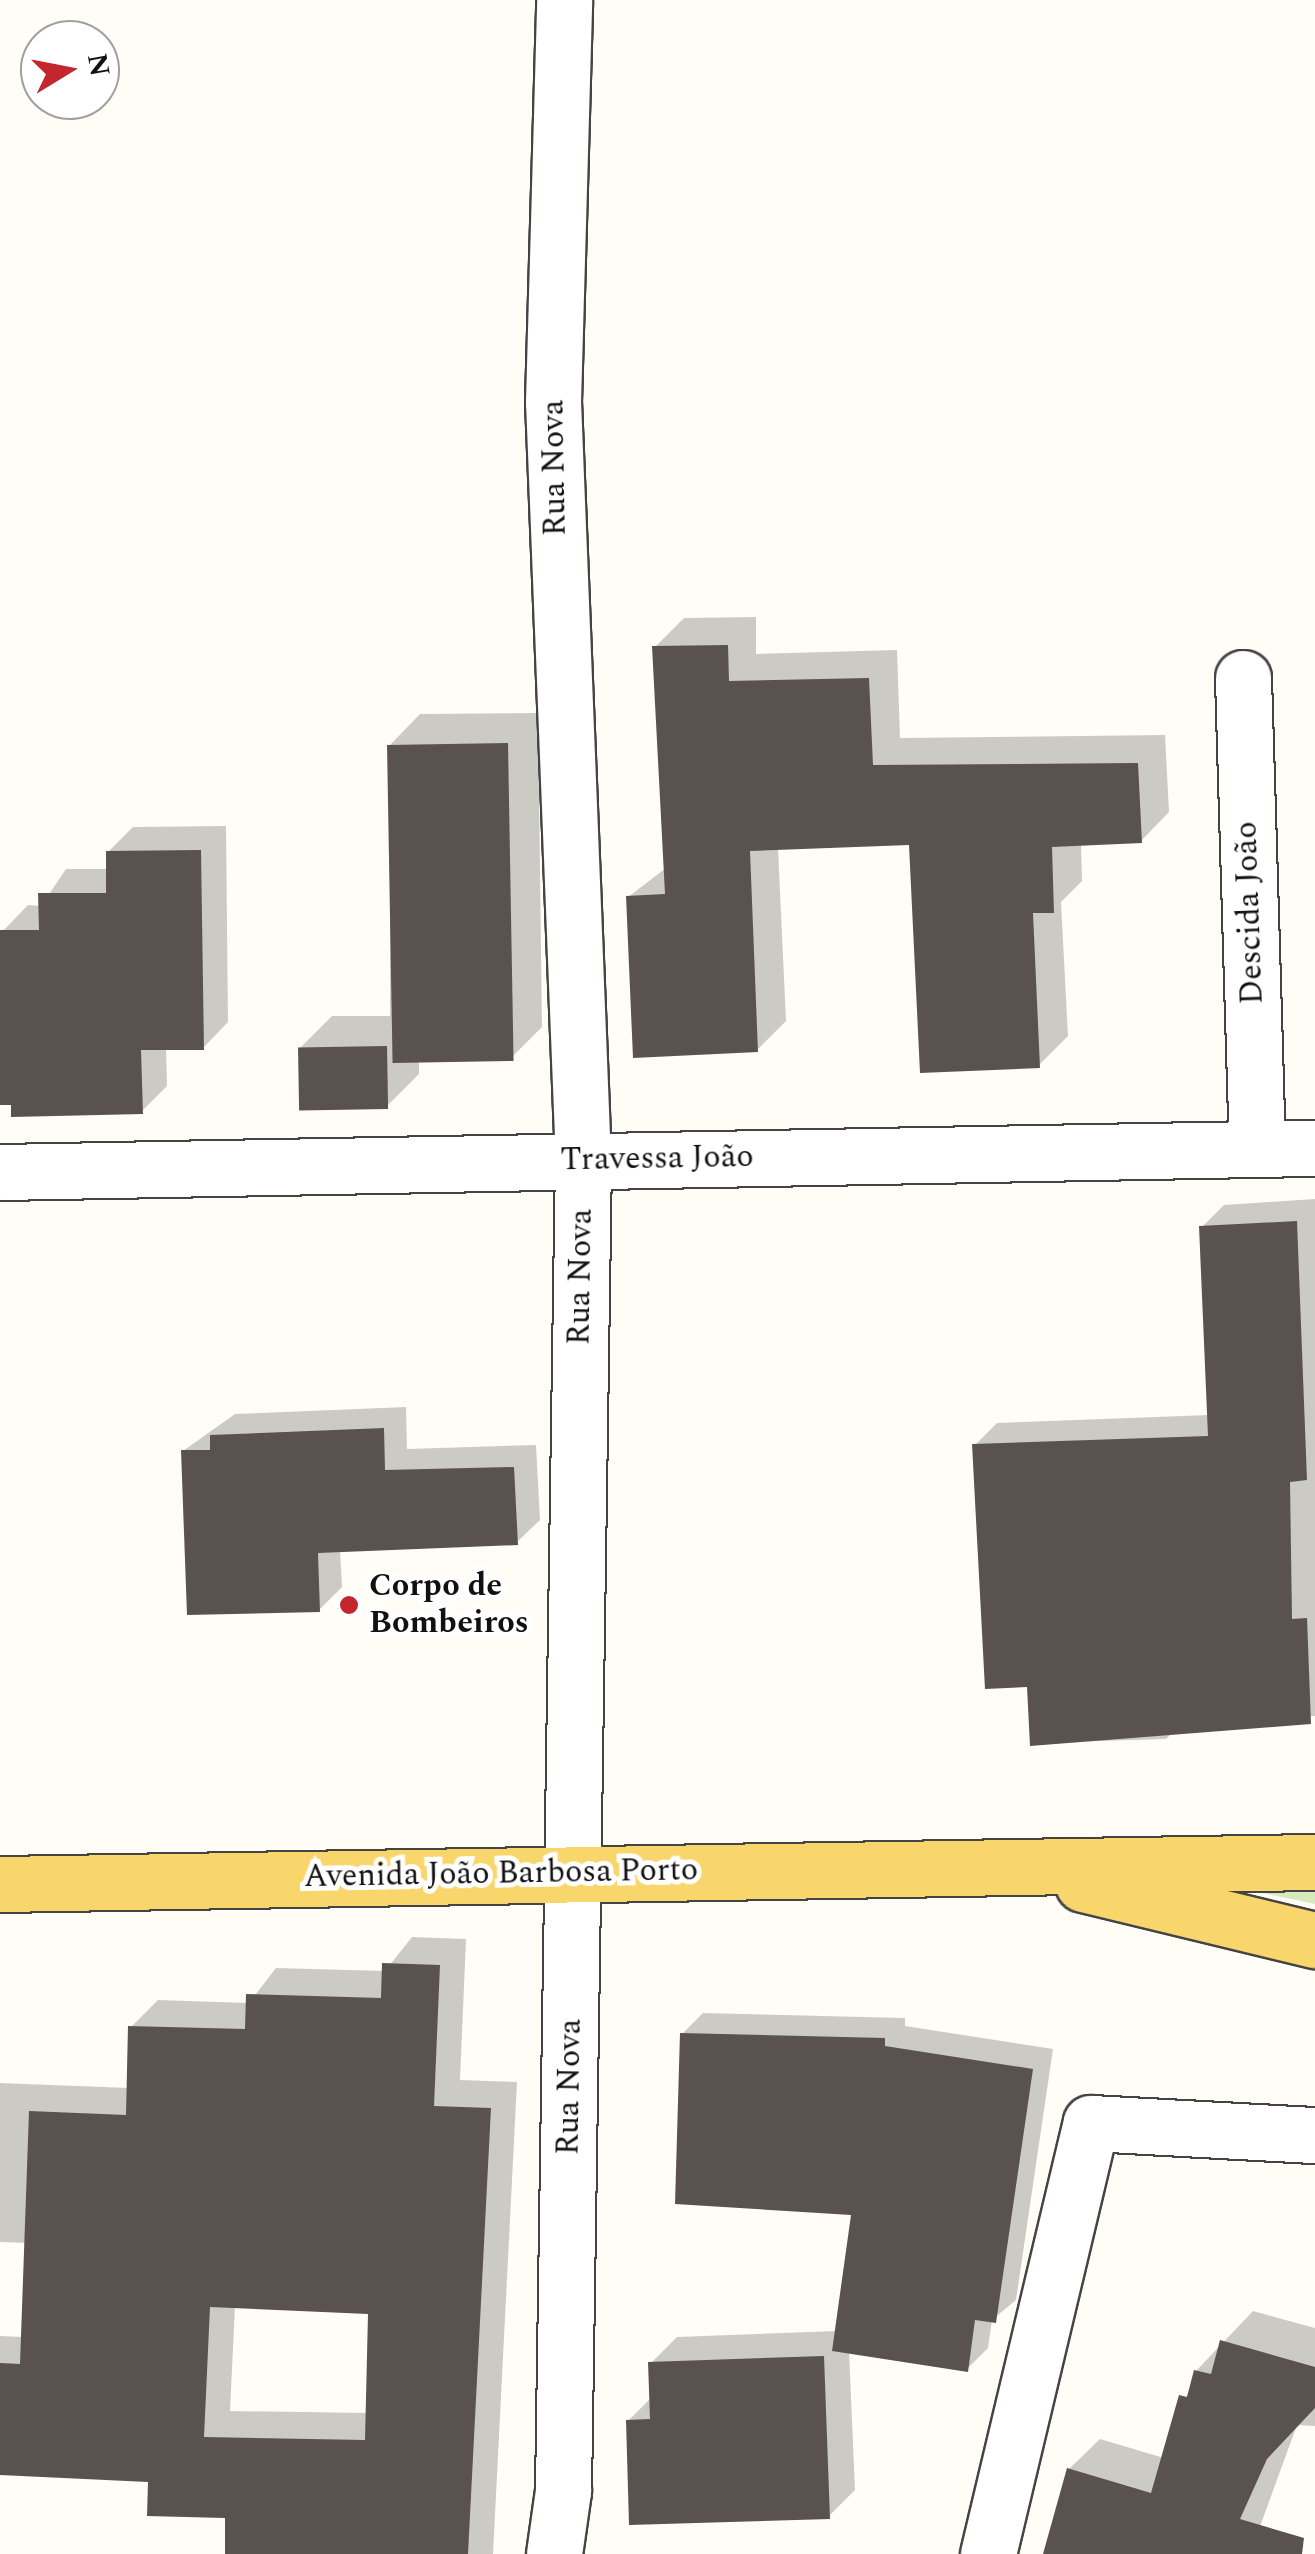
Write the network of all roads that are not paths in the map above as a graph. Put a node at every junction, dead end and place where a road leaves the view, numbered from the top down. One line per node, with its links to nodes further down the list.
1 (564, 0): 5 (street, Rua Nova)
2 (1242, 678): 3 (street, Descida João)
3 (1257, 1148): 4 (street, Travessa João); 5 (street, Travessa João)
4 (1315, 1148)
5 (583, 1161): 6 (street, Travessa João); 9 (street, Rua Nova)
6 (0, 1172)
7 (1315, 1862): 8 (main road, Avenida João Barbosa Porto)
8 (1002, 1864): 9 (main road, Avenida João Barbosa Porto); 11 (main road, Avenida João Barbosa Porto)
9 (574, 1872): 10 (main road, Avenida João Barbosa Porto); 13 (street, Rua Nova)
10 (0, 1884)
11 (1315, 1940)
12 (1315, 2135): 14 (street)
13 (554, 2554)
14 (988, 2554)

